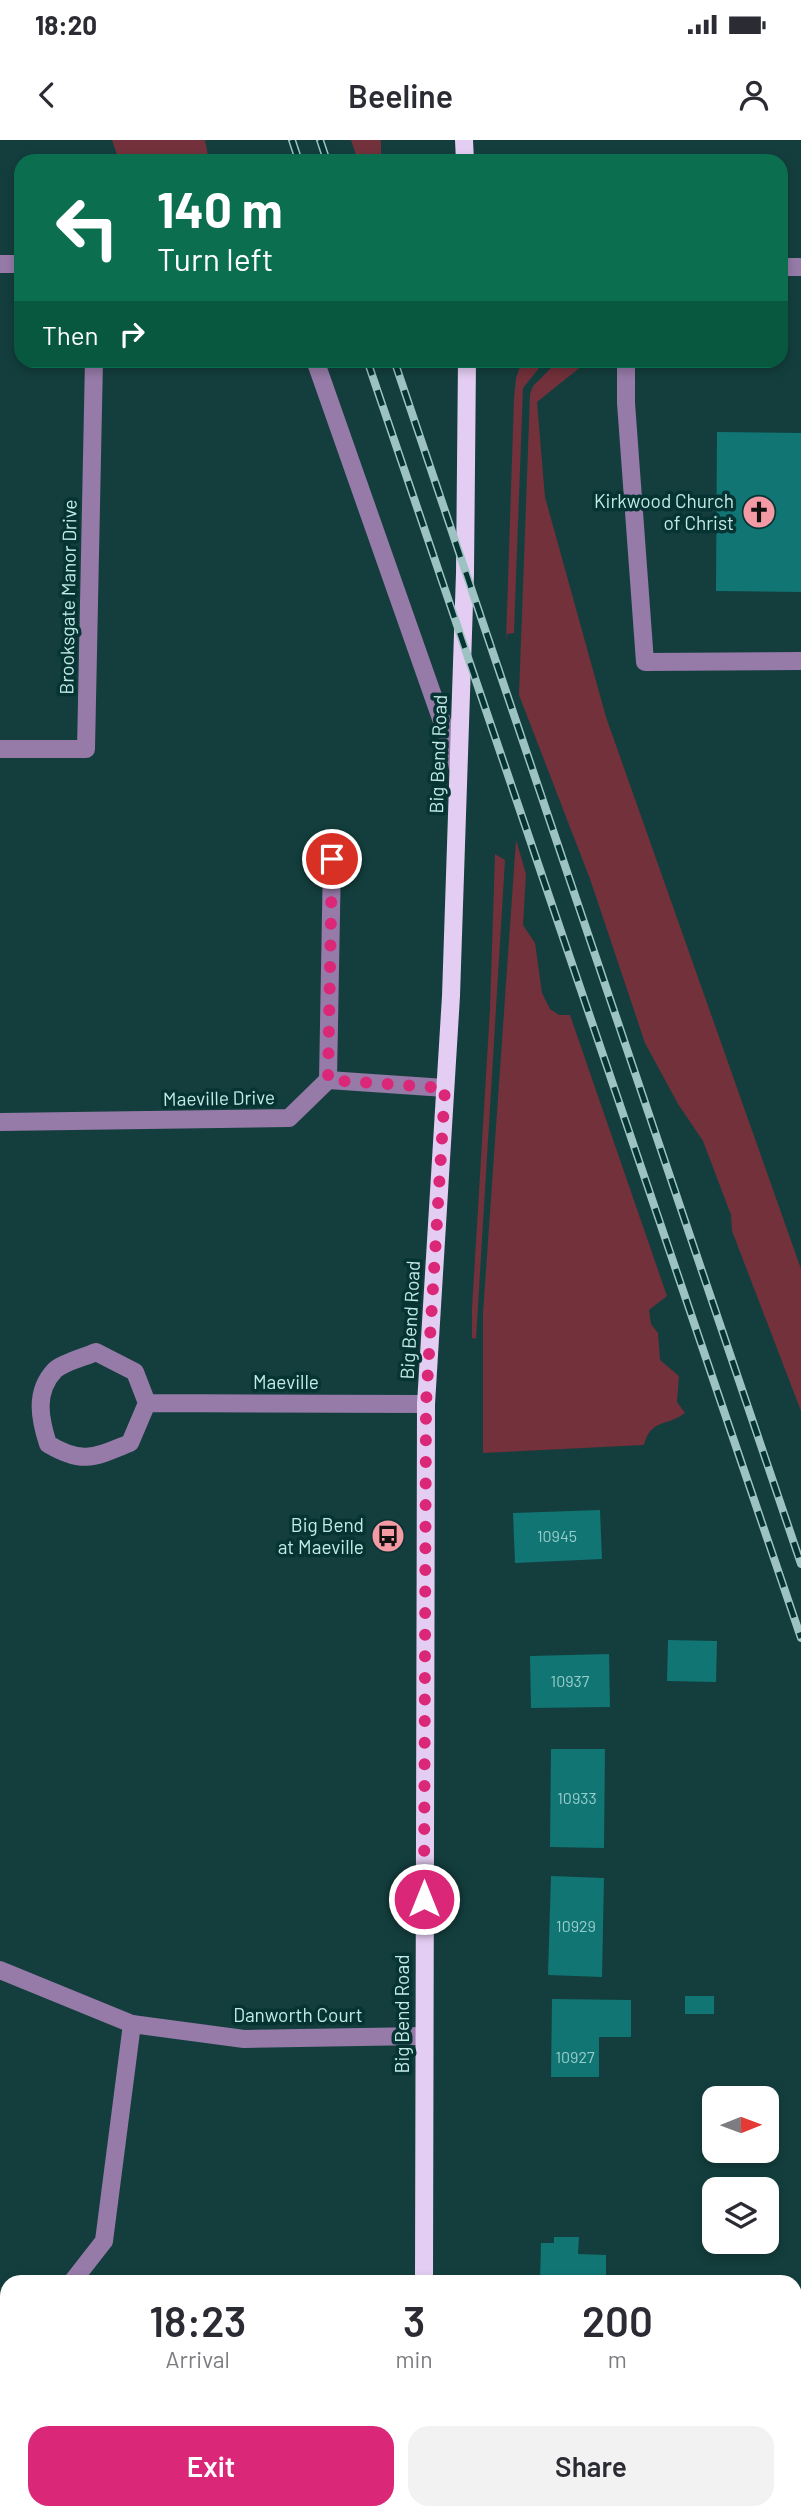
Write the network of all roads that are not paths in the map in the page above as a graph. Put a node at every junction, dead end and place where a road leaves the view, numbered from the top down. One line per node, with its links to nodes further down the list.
1 (94, 368): 6 (street, Brooksgate Manor Drive)
2 (318, 368): 7 (street)
3 (467, 368): 7 (main road, Big Bend Road)
4 (626, 368): 5 (street)
5 (801, 661)
6 (0, 749)
7 (459, 771): 10 (main road, Big Bend Road)
8 (332, 859): 9 (street)
9 (328, 1080): 10 (street); 11 (street, Maeville Drive)
10 (445, 1088): 13 (main road, Big Bend Road)
11 (0, 1122)
12 (147, 1403): 12 (street); 13 (street, Maeville)
13 (426, 1404): 16 (main road, Big Bend Road)
14 (0, 1970): 15 (street, Danworth Court)
15 (132, 2024): 16 (street, Danworth Court); 17 (street)
16 (423, 2036): 18 (main road, Big Bend Road)
17 (77, 2275)
18 (424, 2275)

